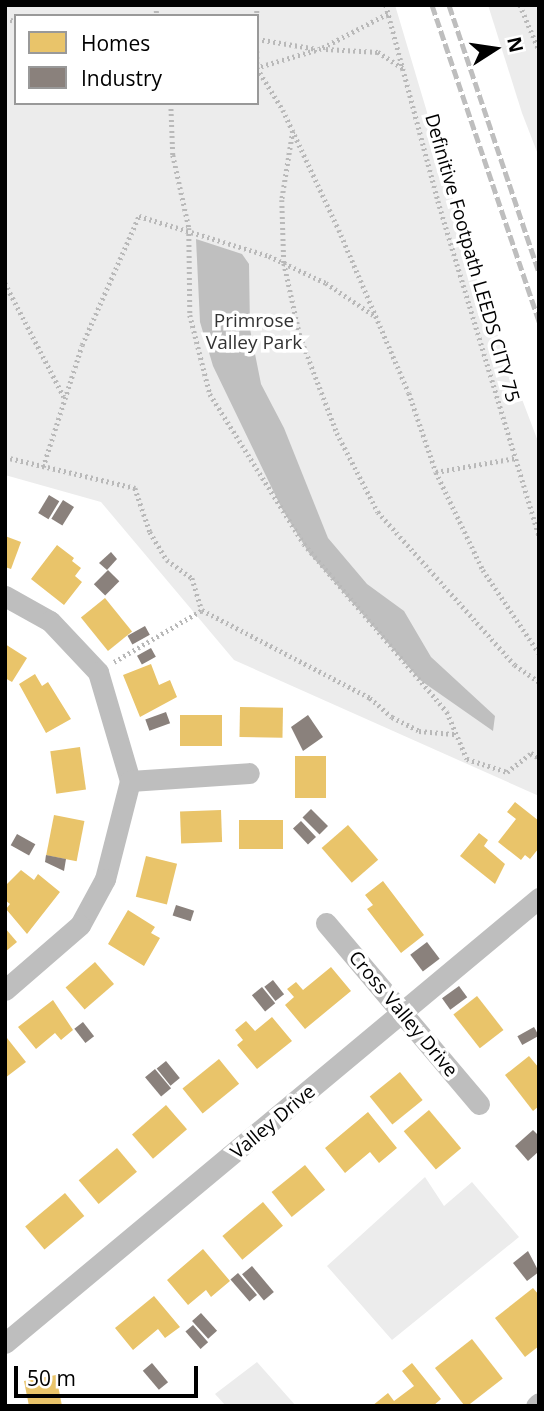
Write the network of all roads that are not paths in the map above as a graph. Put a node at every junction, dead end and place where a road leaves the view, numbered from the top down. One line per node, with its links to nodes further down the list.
1 (5, 596): 3 (street)
2 (248, 773): 3 (street)
3 (130, 781): 6 (street)
4 (539, 898): 7 (street, Valley Drive)
5 (327, 923): 7 (street, Cross Valley Drive)
6 (5, 990)
7 (401, 1015): 8 (street, Cross Valley Drive); 9 (street, Valley Drive)
8 (479, 1104)
9 (5, 1343)

